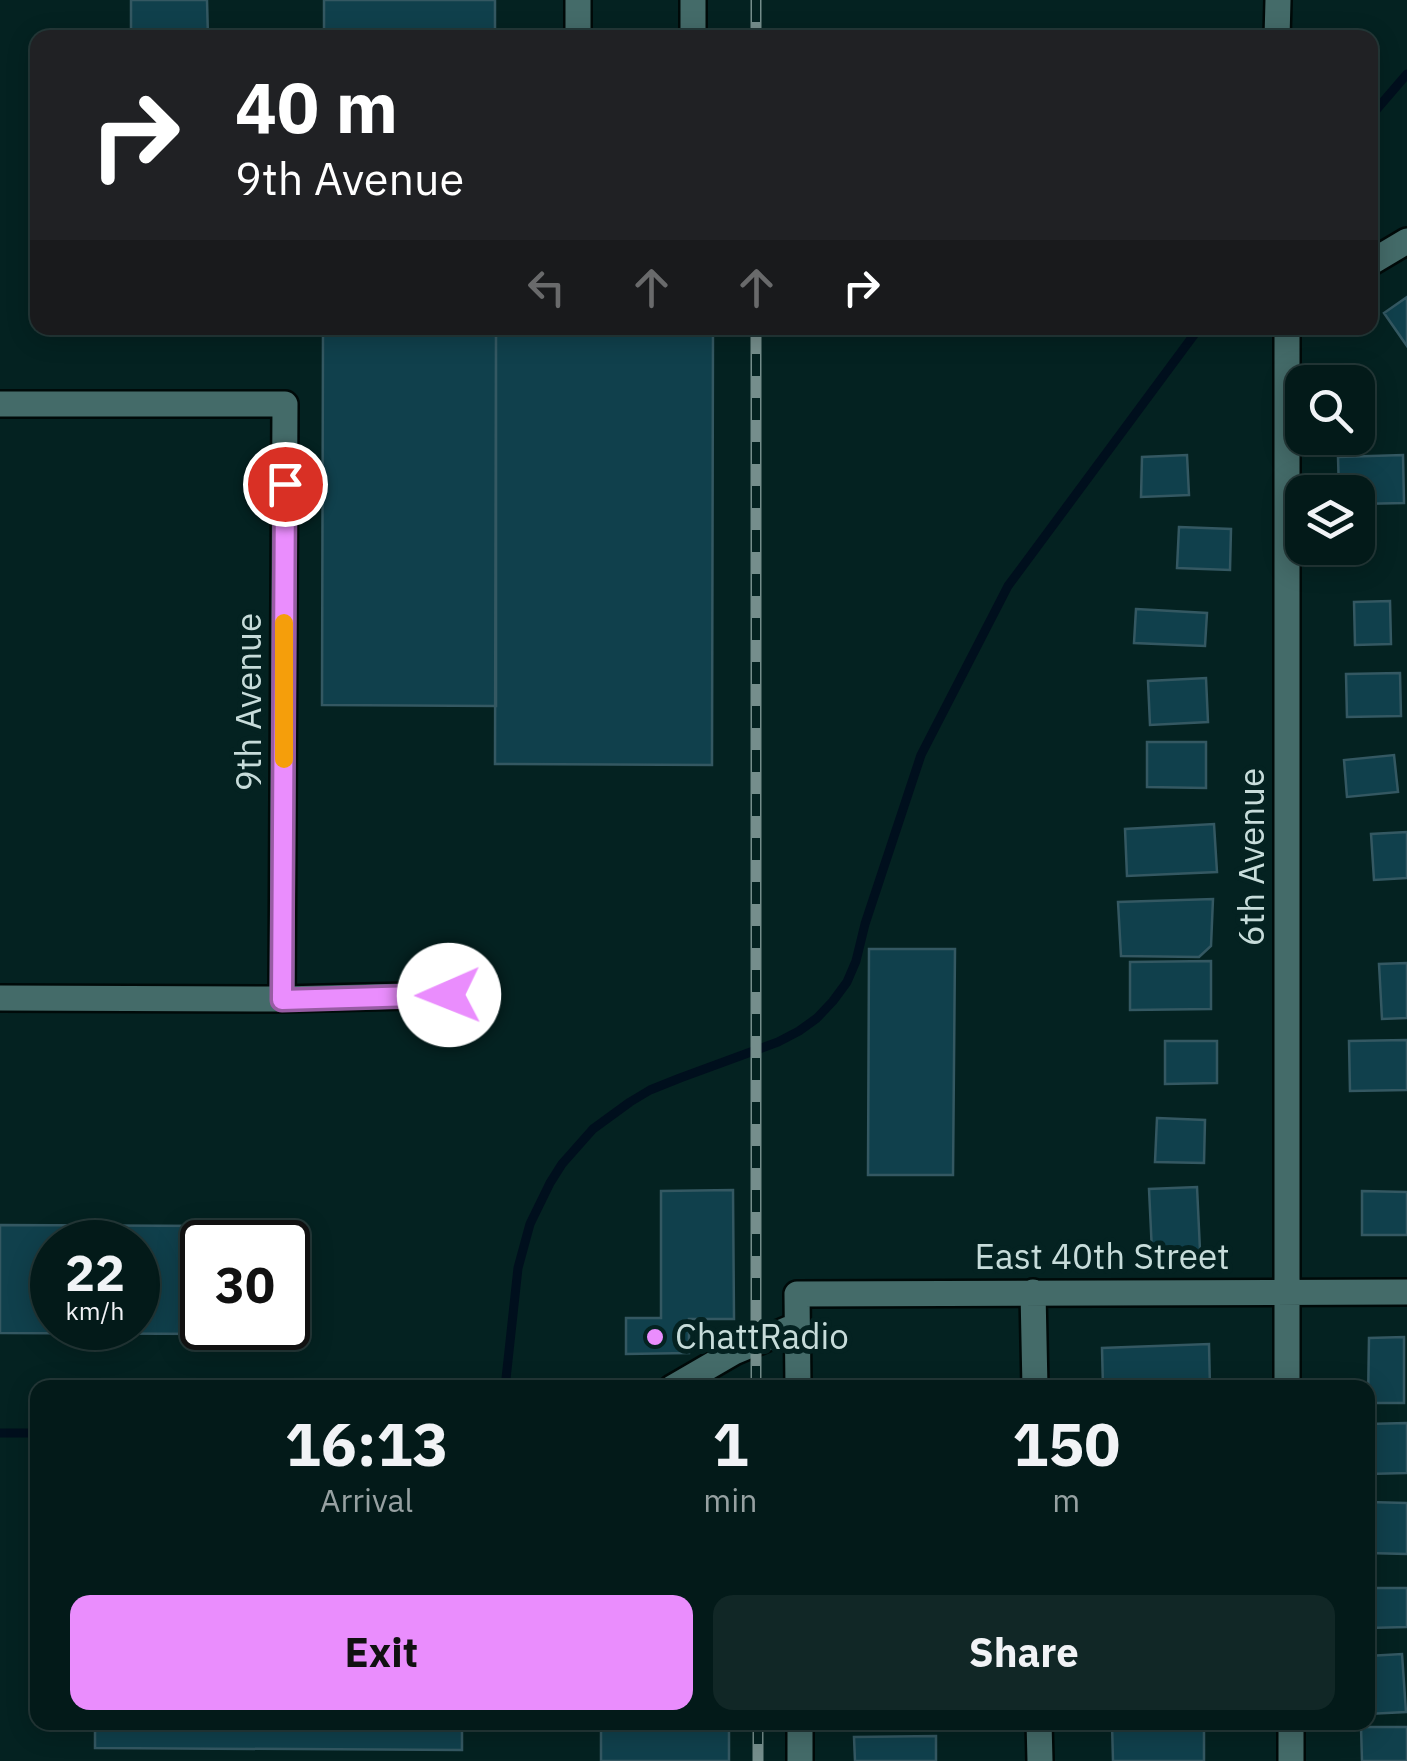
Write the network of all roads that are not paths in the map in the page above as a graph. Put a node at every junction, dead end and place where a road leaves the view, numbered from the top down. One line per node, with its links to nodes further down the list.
1 (578, 0): 4 (street)
2 (692, 0): 5 (street)
3 (1278, 0): 6 (street)
4 (578, 30)
5 (693, 30)
6 (1277, 30)
7 (1407, 241): 8 (street)
8 (1378, 258)
9 (1287, 335): 14 (street, 6th Avenue)
10 (0, 404): 13 (street, 9th Avenue)
11 (449, 995): 13 (street)
12 (0, 998): 13 (street)
13 (282, 1000)
14 (1286, 1291): 15 (street, East 40th Street); 16 (street, East 40th Street); 21 (street, 6th Avenue)
15 (1034, 1292): 17 (street, East 40th Street); 20 (street)
16 (1407, 1292)
17 (798, 1325): 18 (street); 19 (street)
18 (686, 1380)
19 (798, 1380)
20 (1035, 1380)
21 (1287, 1380)
22 (800, 1730): 25 (street)
23 (1040, 1730): 26 (street)
24 (1290, 1730): 27 (street)
25 (800, 1761)
26 (1040, 1761)
27 (1291, 1761)

